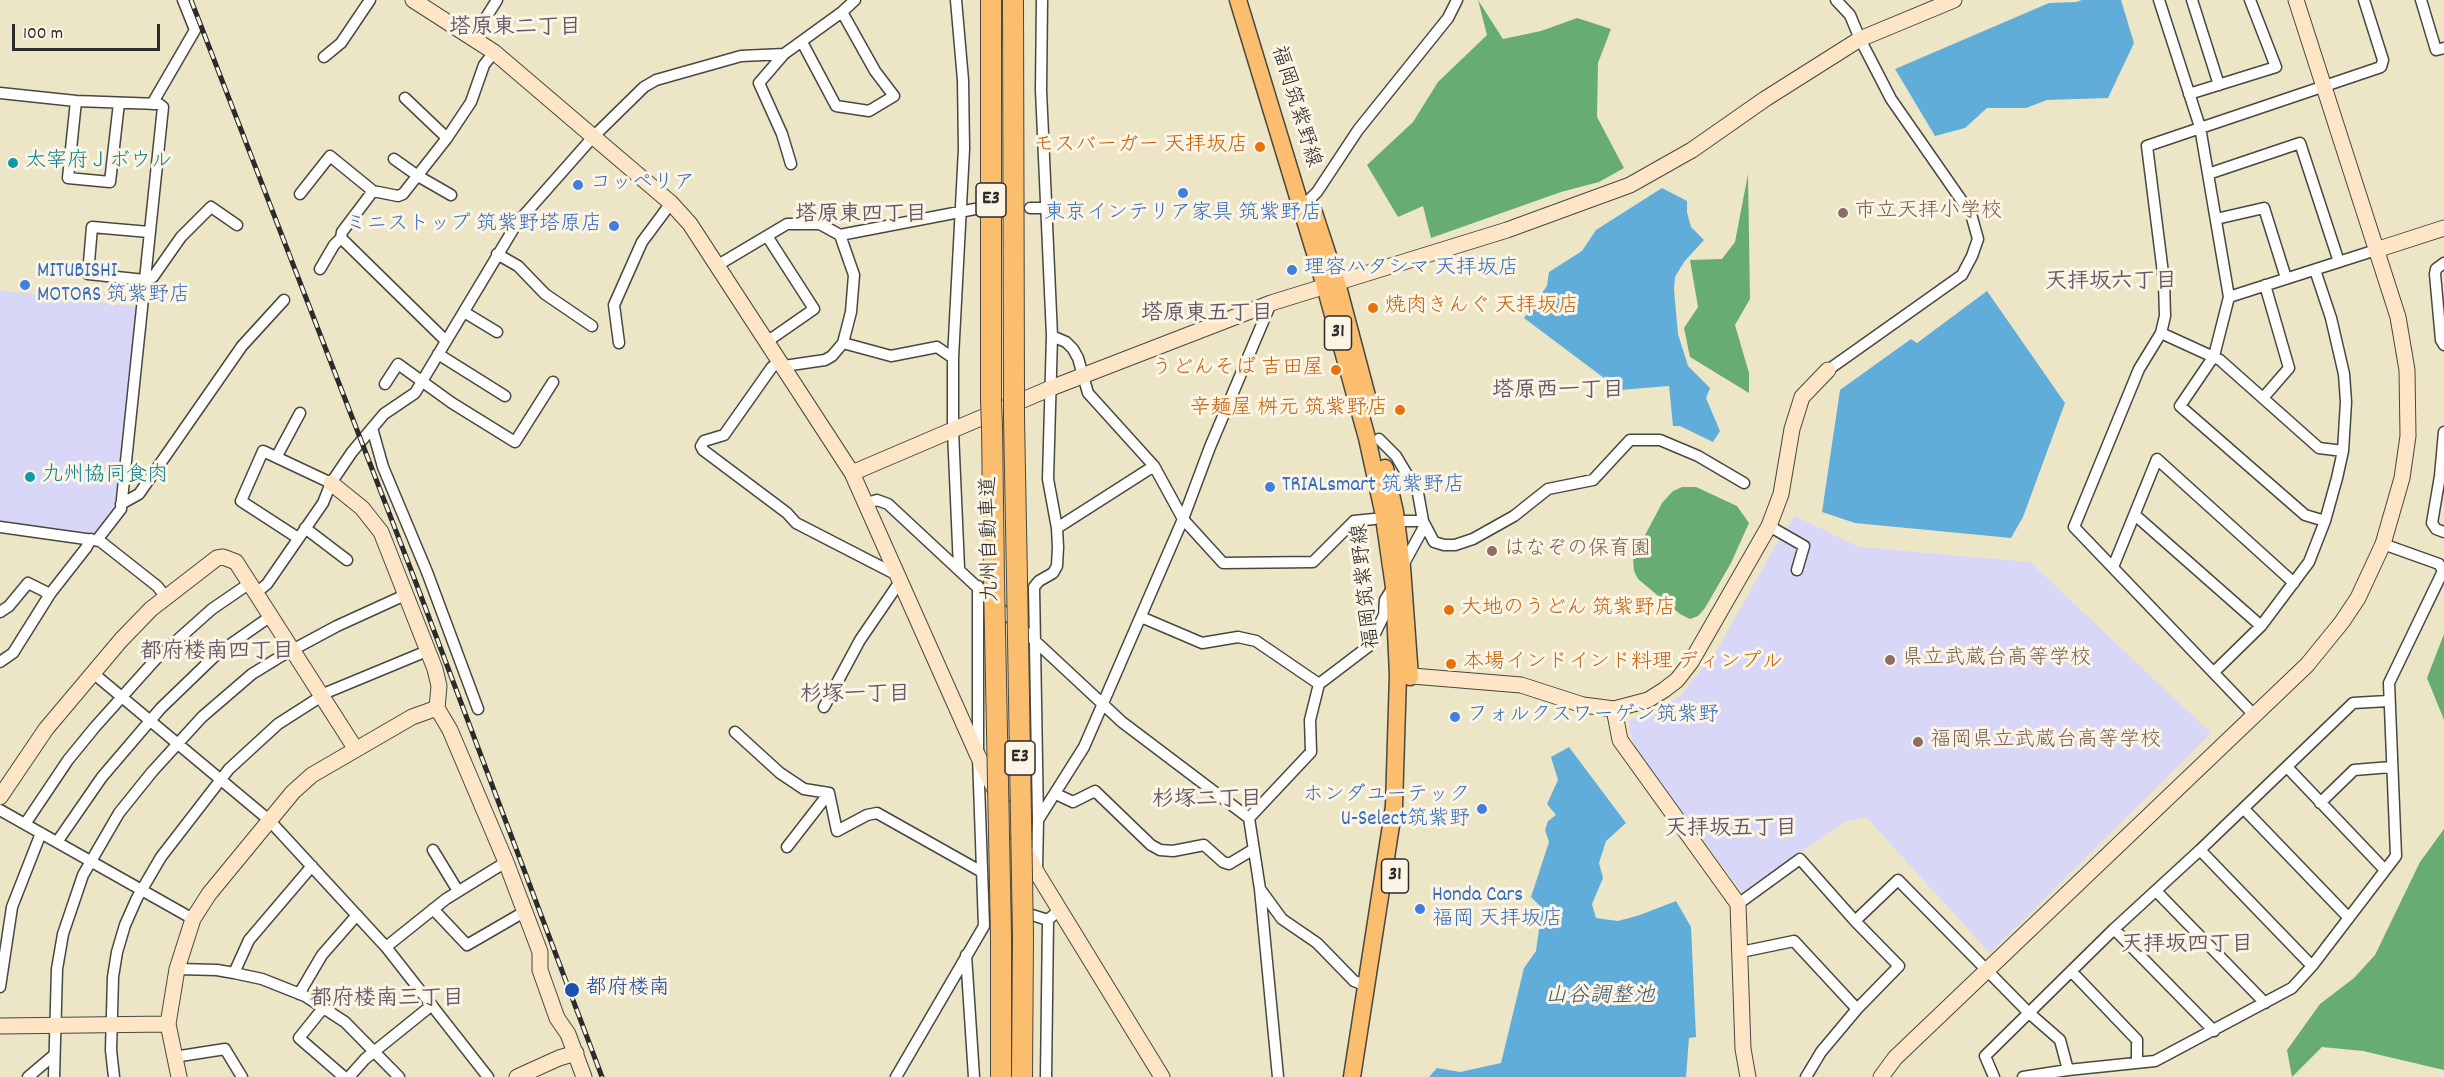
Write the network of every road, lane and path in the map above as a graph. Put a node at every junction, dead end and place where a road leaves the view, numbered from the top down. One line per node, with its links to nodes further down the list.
1 (183, 0): 36 (street)
2 (370, 0): 28 (street)
3 (413, 0): 22 (street)
4 (497, 0): 22 (street)
5 (855, 0): 21 (street)
6 (956, 0): 52 (street)
7 (991, 0): 130 (highway, 九州自動車道 / E3, bridge)
8 (1014, 0): 243 (highway, 九州自動車道 / E3, bridge)
9 (1042, 0): 50 (street)
10 (1238, 0): 69 (main road, 福岡筑紫野線 / 31)
11 (1250, 0): 47 (main road, 福岡筑紫野線 / 31)
12 (1457, 0): 47 (street)
13 (1836, 0): 23 (street)
14 (1954, 0): 23 (street)
15 (2159, 0): 32 (street)
16 (2192, 0): 29 (street)
17 (2250, 0): 29 (street)
18 (2296, 0): 30 (street)
19 (2364, 0): 30 (street)
20 (2421, 0): 25 (street)
21 (842, 12): 24 (street); 24 (street)
22 (473, 38): 26 (street)
23 (1860, 39): 69 (street); 88 (street)
24 (802, 42): 27 (street)
25 (2444, 48)
26 (494, 52): 38 (street); 39 (street)
27 (784, 54): 38 (street); 41 (street)
28 (324, 57)
29 (2218, 85): 32 (street)
30 (2324, 87): 37 (street); 60 (street)
31 (0, 93): 34 (street)
32 (2189, 94): 37 (street)
33 (405, 98): 39 (street)
34 (76, 101): 35 (street); 35 (street)
35 (119, 103): 36 (street)
36 (152, 104): 56 (street)
37 (2200, 127): 42 (street); 77 (street)
38 (593, 137): 48 (street); 61 (street)
39 (447, 138): 43 (street)
40 (394, 159): 43 (street)
41 (791, 164)
42 (2208, 174): 53 (street); 62 (street)
43 (418, 176): 44 (street); 46 (street)
44 (373, 191): 45 (street); 59 (street)
45 (300, 194)
46 (451, 195)
47 (1310, 199): 69 (main road, 福岡筑紫野線 / 31)
48 (670, 203): 64 (street); 81 (street)
49 (1030, 208): 50 (street)
50 (1046, 208): 78 (street)
51 (975, 209): 52 (street)
52 (959, 211): 57 (street); 86 (street)
53 (2216, 219): 67 (street); 71 (street)
54 (237, 225): 68 (street)
55 (2444, 228): 60 (street)
56 (149, 232): 68 (street); 68 (street)
57 (840, 235): 58 (street); 82 (street)
58 (767, 236): 64 (street); 80 (street)
59 (341, 238): 65 (street); 79 (street)
60 (2376, 250): 62 (street); 123 (street)
61 (497, 254): 74 (street); 75 (street)
62 (2339, 262): 66 (street)
63 (2444, 263): 83 (street)
64 (718, 265): 80 (street)
65 (320, 269)
66 (2315, 270): 67 (street); 101 (street)
67 (2286, 278): 70 (street)
68 (145, 280): 109 (street)
69 (1331, 285): 73 (street); 100 (main road, 福岡筑紫野線 / 31); 132 (main road, 福岡筑紫野線 / 31)
70 (2265, 285): 71 (street); 95 (street)
71 (2229, 297): 85 (street)
72 (284, 300): 109 (street)
73 (1271, 303): 89 (street); 111 (street)
74 (464, 312): 76 (street); 79 (street)
75 (592, 326)
76 (496, 332)
77 (2161, 333): 85 (street); 126 (street)
78 (1052, 336): 89 (street); 93 (street)
79 (446, 341): 84 (street)
80 (768, 341): 87 (street)
81 (619, 343)
82 (843, 343): 86 (street); 87 (street)
83 (2444, 345)
84 (438, 354): 90 (street); 94 (street)
85 (2214, 356): 95 (street); 114 (street)
86 (953, 358): 98 (street)
87 (783, 364): 104 (street); 129 (street)
88 (1828, 370): 116 (street)
89 (1082, 376): 93 (street); 103 (street)
90 (422, 381): 91 (street); 92 (street); 97 (street)
91 (553, 382)
92 (385, 384)
93 (1051, 388): 98 (street); 119 (street)
94 (505, 396)
95 (2263, 398): 101 (street)
96 (300, 412): 102 (street)
97 (372, 428): 106 (street); 155 (street)
98 (953, 431): 104 (street); 127 (street)
99 (2444, 432): 105 (street)
100 (1379, 439): 115 (street); 125 (main road, 福岡筑紫野線 / 31)
101 (2343, 451): 114 (street)
102 (277, 456): 106 (street); 121 (street)
103 (1154, 466): 111 (street); 119 (street)
104 (852, 473): 108 (street)
105 (2442, 476): 120 (street)
106 (331, 483): 118 (street); 135 (street)
107 (1744, 483): 115 (street)
108 (867, 503): 127 (street); 129 (street)
109 (121, 504): 122 (street)
110 (2134, 515): 126 (street); 131 (street); 140 (street)
111 (1183, 519): 112 (street); 139 (street)
112 (1374, 519)
113 (1406, 521): 115 (street)
114 (2325, 521): 131 (street)
115 (1424, 523): 125 (street)
116 (1768, 526): 128 (street); 156 (street)
117 (0, 527): 122 (street)
118 (305, 528): 121 (street); 124 (street)
119 (1057, 528): 141 (street)
120 (2444, 532)
121 (298, 538): 133 (street)
122 (94, 540): 134 (street); 136 (street)
123 (2384, 544): 151 (street); 157 (street)
124 (347, 560)
125 (1402, 567): 147 (main road, 福岡筑紫野線 / 31)
126 (2113, 567): 145 (street)
127 (958, 568): 130 (street)
128 (1797, 570)
129 (900, 578): 153 (street); 162 (street)
130 (986, 582): 141 (street); 162 (street); 242 (highway, 九州自動車道 / E3, bridge)
131 (2294, 583): 140 (street)
132 (1394, 587): 147 (main road, 福岡筑紫野線 / 31); 148 (street)
133 (253, 588): 136 (street); 138 (street); 150 (street)
134 (50, 594): 137 (street); 144 (street)
135 (405, 596): 142 (street); 143 (street)
136 (166, 597): 146 (street)
137 (0, 612)
138 (271, 615): 142 (street); 158 (street)
139 (1141, 617): 148 (street); 152 (street)
140 (2261, 626): 145 (street)
141 (1036, 641): 152 (street); 174 (street)
142 (293, 650): 149 (street); 160 (street)
143 (427, 651): 149 (street); 154 (street)
144 (0, 661)
145 (2214, 672): 157 (street)
146 (93, 673): 150 (street); 168 (street)
147 (1404, 675): 156 (street); 210 (main road, 福岡筑紫野線 / 31); 248 (main road, 福岡筑紫野線 / 31)
148 (1319, 684): 172 (street)
149 (323, 695): 161 (street); 165 (street)
150 (121, 697): 158 (street); 175 (street)
151 (2388, 701): 163 (street); 164 (street)
152 (1103, 704): 167 (street); 172 (street)
153 (824, 707)
154 (437, 708): 161 (street); 183 (street)
155 (478, 709)
156 (1614, 709): 193 (street)
157 (2255, 716): 207 (street)
158 (150, 720): 160 (street); 177 (street)
159 (735, 732): 166 (street)
160 (178, 744): 165 (street); 182 (street)
161 (355, 748): 173 (street)
162 (978, 756): 186 (street); 187 (street)
163 (2287, 767): 169 (street); 170 (street)
164 (2391, 767): 169 (street); 185 (street)
165 (222, 780): 173 (street); 188 (street)
166 (829, 793): 178 (street); 186 (street)
167 (1056, 794): 174 (street); 179 (street)
168 (0, 797)
169 (2320, 803): 185 (street)
170 (2244, 809): 181 (street); 198 (street)
171 (0, 810): 175 (street)
172 (1249, 818): 179 (street)
173 (269, 820): 184 (street); 199 (street)
174 (1038, 820): 187 (street)
175 (25, 824): 176 (street)
176 (41, 833): 177 (street); 211 (street)
177 (57, 842): 182 (street)
178 (787, 847)
179 (1254, 849): 189 (street)
180 (433, 850): 190 (street)
181 (2200, 850): 191 (street); 205 (street)
182 (91, 861): 188 (street); 220 (street)
183 (506, 862): 190 (street); 195 (street)
184 (312, 866): 196 (street); 209 (street)
185 (2385, 870): 198 (street)
186 (982, 872): 192 (street)
187 (1037, 873): 197 (street)
188 (142, 889): 199 (street); 218 (street)
189 (1260, 889): 210 (street); 246 (street)
190 (458, 891): 194 (street)
191 (2156, 891): 201 (street); 213 (street)
192 (983, 901): 197 (street); 204 (street)
193 (1738, 904): 200 (street); 203 (street)
194 (433, 909): 195 (street); 202 (street)
195 (524, 912): 224 (street)
196 (357, 915): 202 (street); 212 (street)
197 (1053, 915): 244 (street); 245 (street)
198 (2348, 917): 205 (street)
199 (193, 919): 206 (street)
200 (1855, 921): 207 (street); 216 (street)
201 (2114, 929): 208 (street); 222 (street)
202 (386, 947): 214 (street)
203 (1741, 952): 216 (street); 249 (street)
204 (966, 954): 240 (street); 241 (street)
205 (2312, 966): 213 (street)
206 (177, 969): 209 (street); 219 (street)
207 (1988, 971): 217 (street); 251 (street)
208 (2071, 971): 217 (street); 227 (street)
209 (234, 973): 212 (street)
210 (1367, 986): 247 (main road, 福岡筑紫野線 / 31)
211 (0, 987)
212 (299, 994): 215 (street)
213 (2265, 1004): 222 (street)
214 (432, 1005): 223 (street); 237 (street)
215 (324, 1007): 223 (street); 234 (street)
216 (1857, 1009): 250 (street)
217 (2028, 1012): 228 (street); 252 (street)
218 (113, 1024): 219 (street); 220 (street); 231 (street)
219 (168, 1024): 226 (street)
220 (56, 1025): 221 (street); 225 (street)
221 (0, 1026)
222 (2214, 1031): 227 (street)
223 (375, 1051): 235 (street); 236 (street)
224 (576, 1053): 238 (street); 239 (street)
225 (54, 1055): 229 (street); 230 (street)
226 (174, 1057): 232 (street); 233 (street)
227 (2137, 1063): 228 (street)
228 (2068, 1070): 253 (street)
229 (28, 1077)
230 (54, 1077)
231 (114, 1077)
232 (179, 1077)
233 (242, 1077)
234 (344, 1077)
235 (349, 1077)
236 (399, 1077)
237 (488, 1077)
238 (517, 1077)
239 (584, 1077)
240 (896, 1077)
241 (974, 1077)
242 (1001, 1077)
243 (1022, 1077)
244 (1046, 1077)
245 (1162, 1077)
246 (1278, 1077)
247 (1352, 1077)
248 (1364, 1077)
249 (1748, 1077)
250 (1806, 1077)
251 (1881, 1077)
252 (1994, 1077)
253 (2023, 1077)

